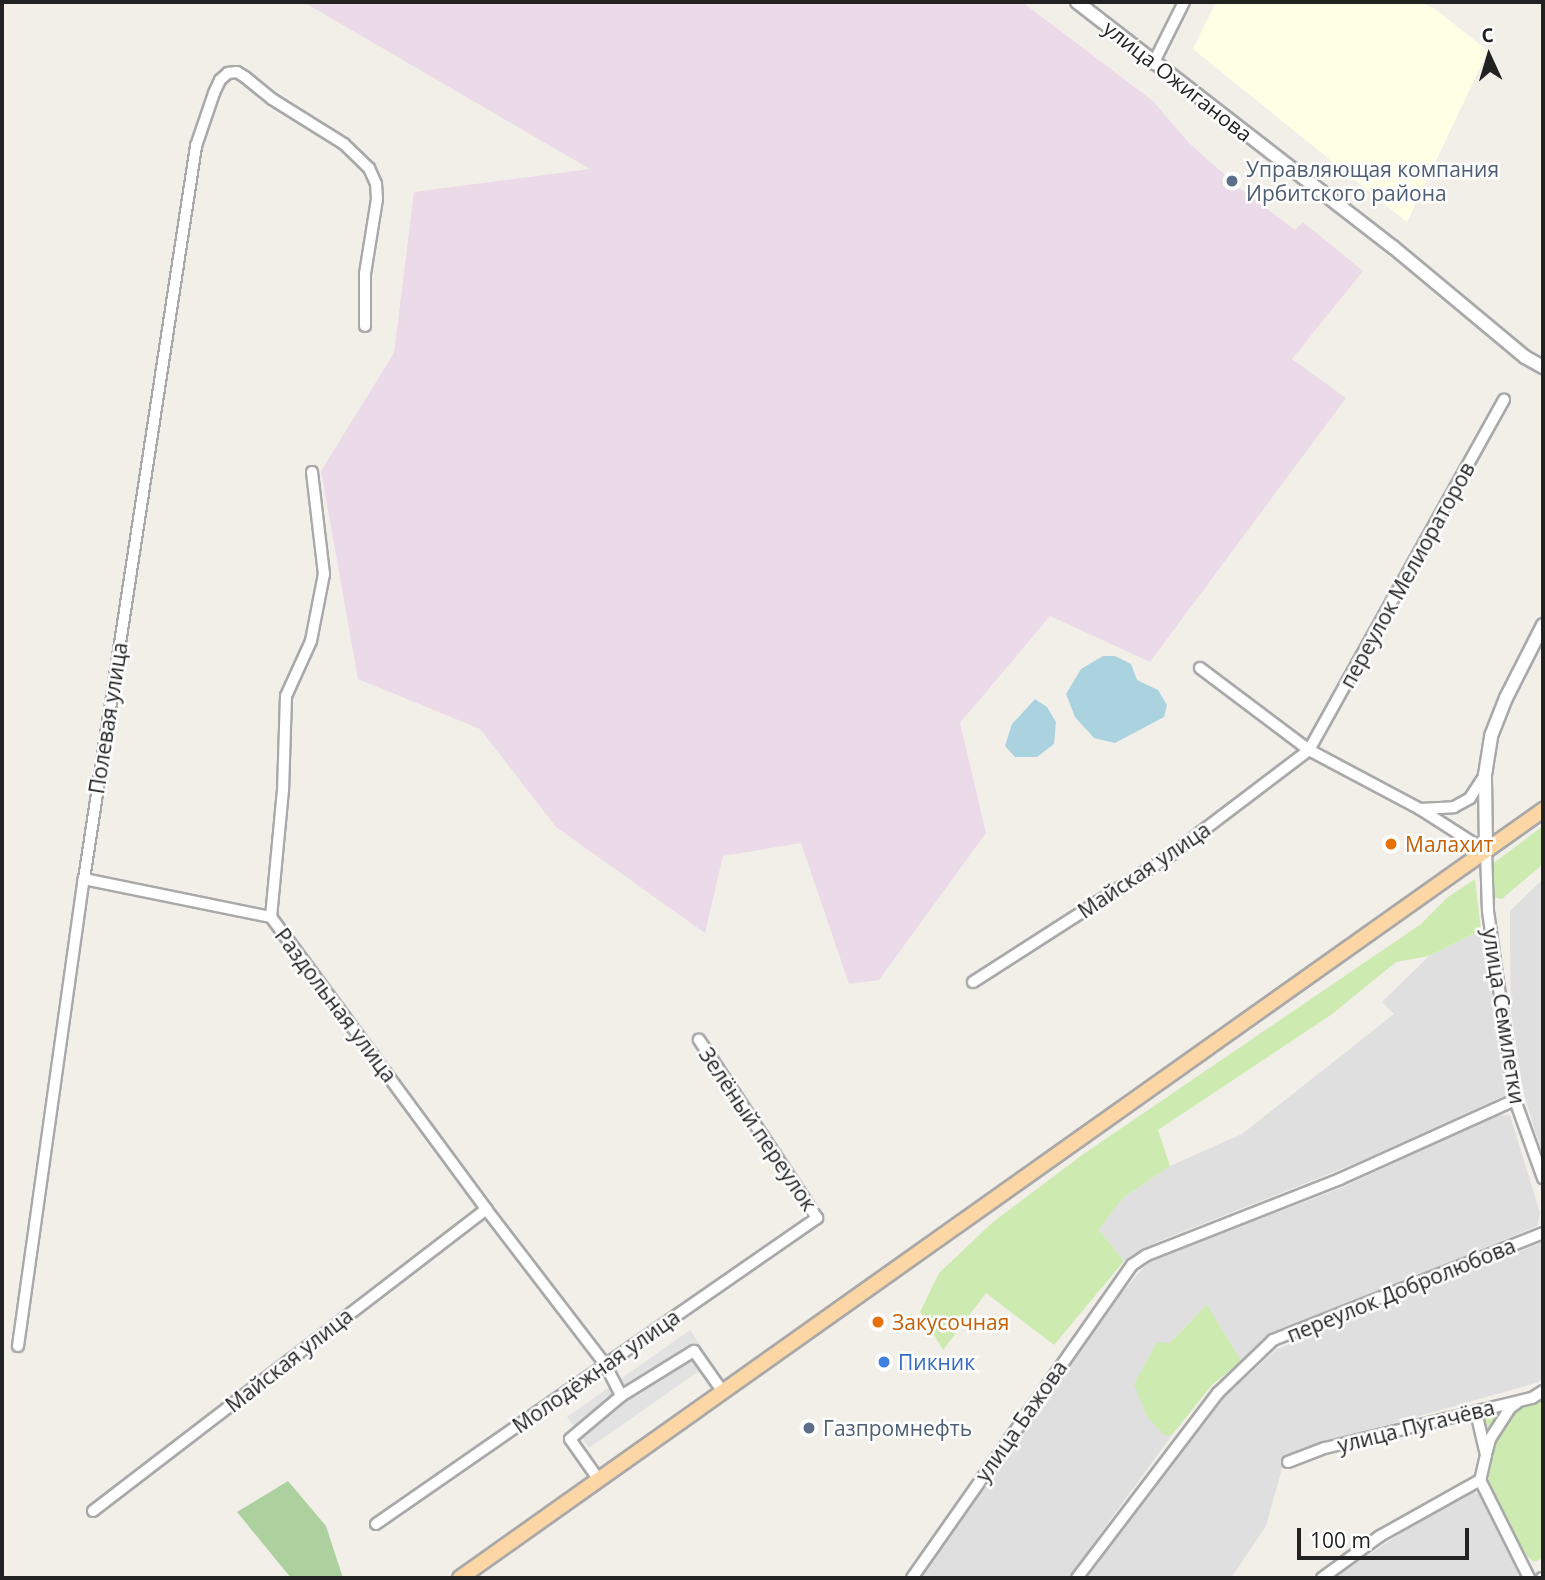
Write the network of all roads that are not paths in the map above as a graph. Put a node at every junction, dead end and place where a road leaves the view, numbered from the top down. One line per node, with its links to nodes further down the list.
1 (1077, 2): 3 (street, улица Ожиганова)
2 (1184, 2): 3 (street)
3 (1153, 64): 5 (street, улица Ожиганова)
4 (365, 326): 15 (street, Полевая улица)
5 (1543, 367)
6 (1504, 400): 10 (street, переулок Мелиораторов)
7 (312, 472): 16 (street, Раздольная улица)
8 (1543, 625): 11 (street)
9 (1200, 668): 10 (street)
10 (1309, 750): 12 (street); 17 (street, Майская улица)
11 (1485, 775): 12 (street); 14 (street)
12 (1420, 809): 14 (street)
13 (1543, 810): 14 (main road)
14 (1486, 851): 19 (street, улица Семилетки); 27 (main road)
15 (84, 879): 16 (street); 24 (street, Полевая улица)
16 (271, 917): 21 (street, Раздольная улица)
17 (973, 982)
18 (699, 1040): 22 (street, Зелёный переулок)
19 (1515, 1100): 20 (street, улица Семилетки); 38 (street, улица Бажова)
20 (1543, 1178)
21 (486, 1209): 25 (street, Раздольная улица); 35 (street, Майская улица)
22 (817, 1218): 25 (street, Молодёжная улица)
23 (1543, 1234): 39 (street, переулок Добролюбова)
24 (18, 1346)
25 (605, 1364): 28 (street, Раздольная улица); 36 (street, Молодёжная улица)
26 (1543, 1391): 29 (street, улица Пугачёва)
27 (723, 1392): 28 (street); 33 (main road)
28 (621, 1396): 33 (street)
29 (1521, 1400): 30 (street, улица Пугачёва); 31 (street)
30 (1476, 1412): 31 (street); 32 (street, улица Пугачёва)
31 (1486, 1455): 34 (street)
32 (1288, 1462)
33 (599, 1480): 37 (main road)
34 (1480, 1480): 40 (street); 41 (street)
35 (93, 1511)
36 (376, 1524)
37 (460, 1578)
38 (912, 1578)
39 (1077, 1578)
40 (1322, 1578)
41 (1529, 1578)

